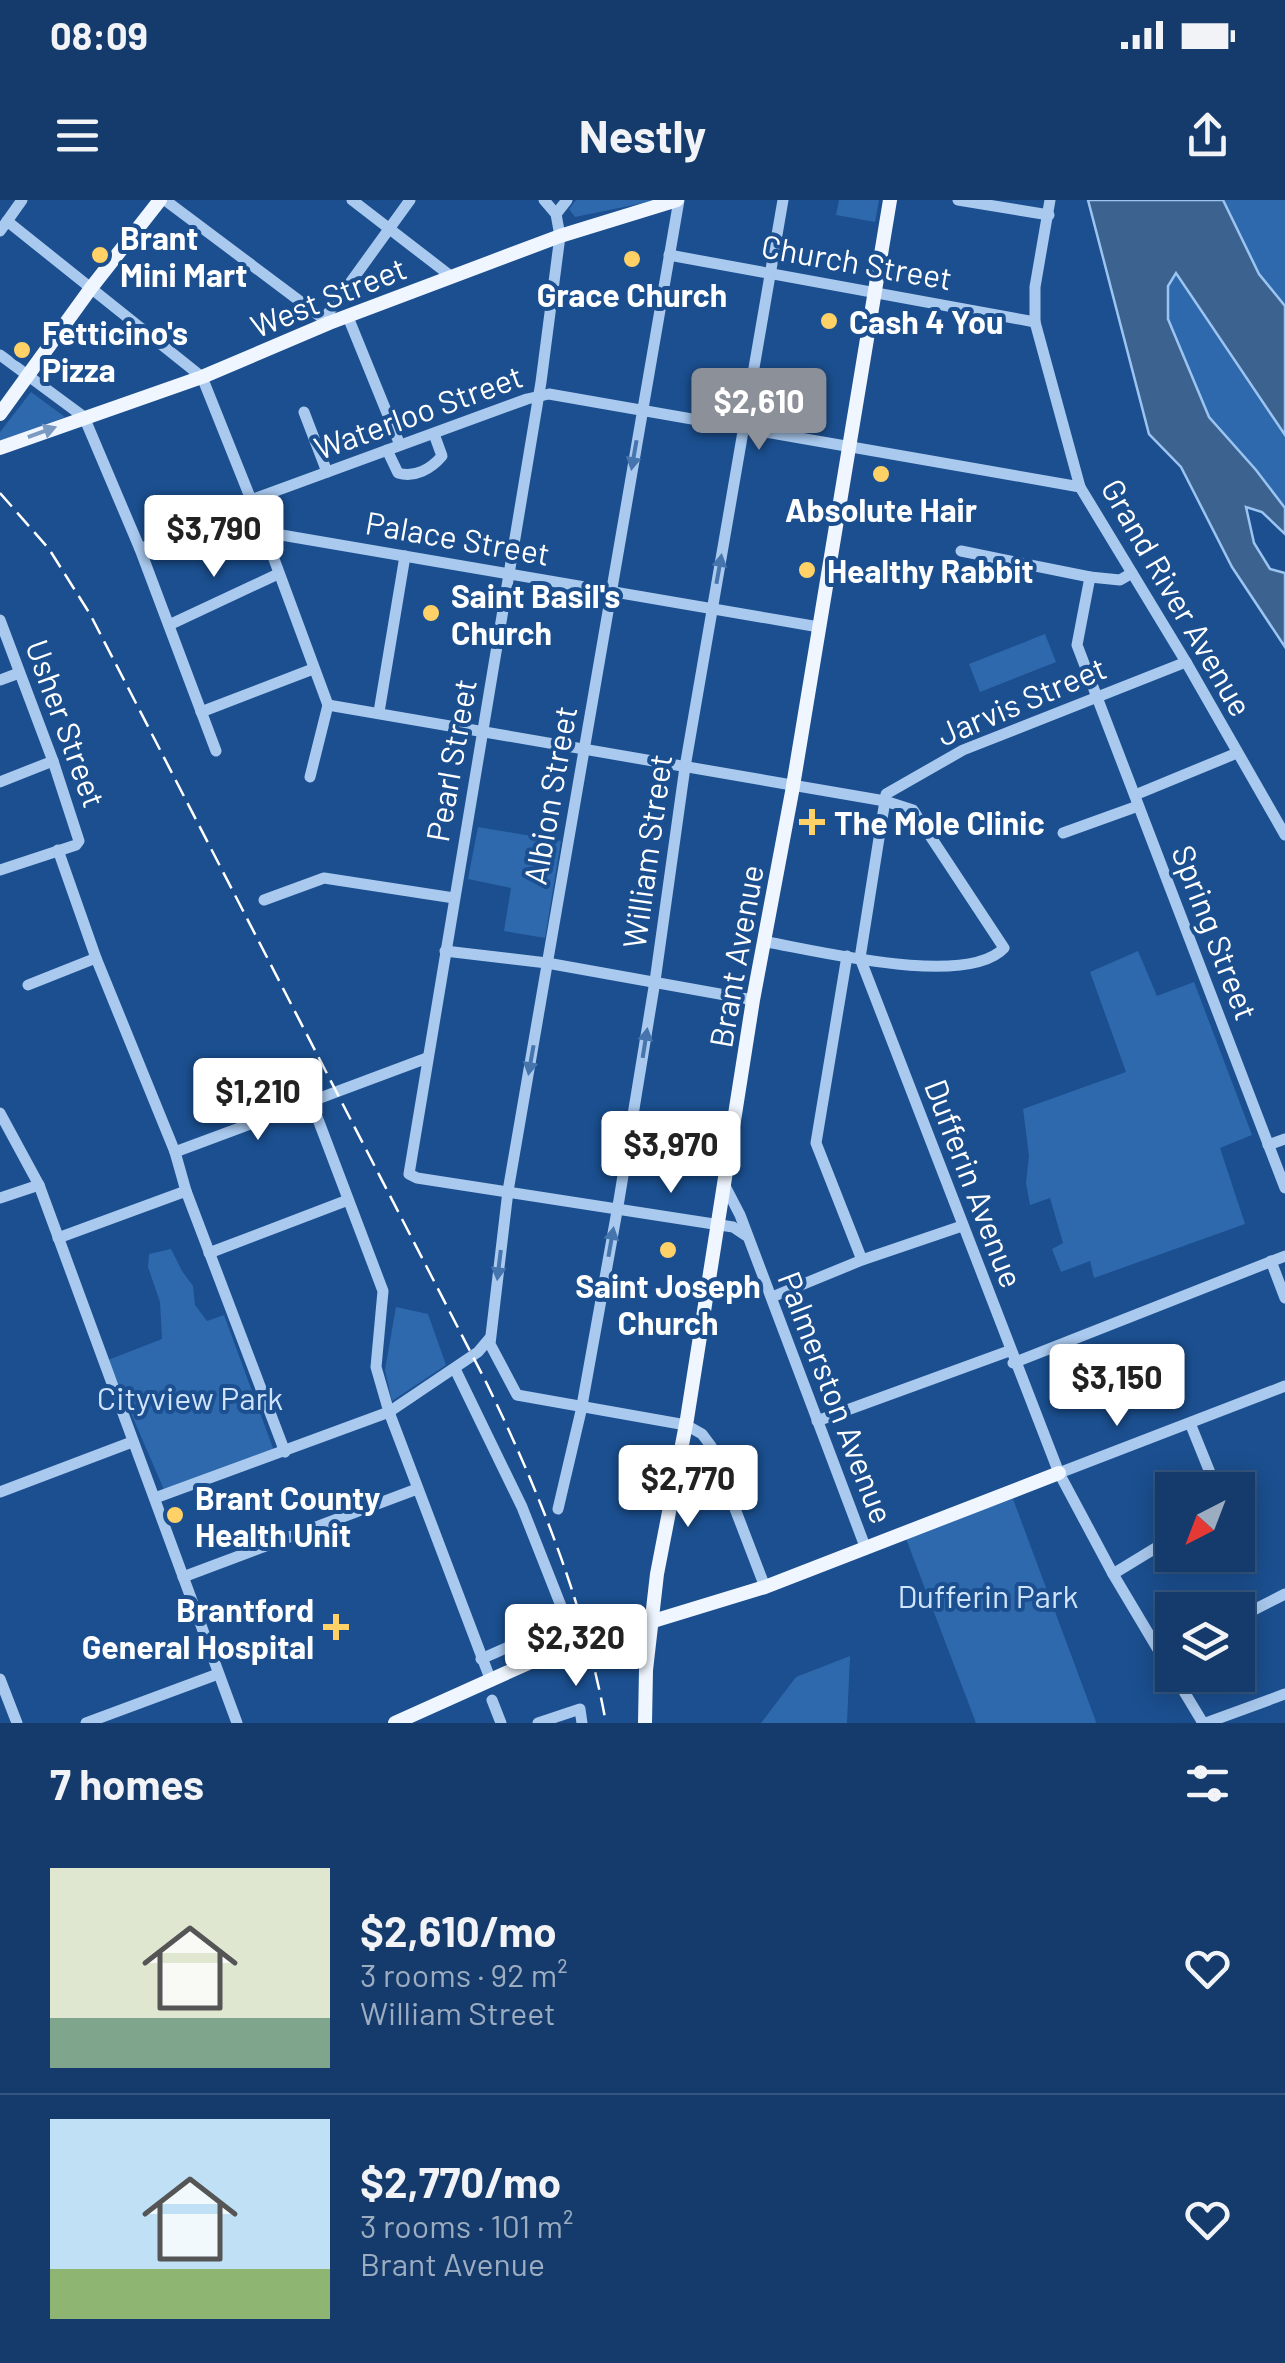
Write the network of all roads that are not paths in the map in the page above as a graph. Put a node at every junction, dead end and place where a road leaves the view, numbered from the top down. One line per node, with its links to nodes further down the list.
1 (22, 200): 14 (street)
2 (163, 200): 20 (main road); 23 (street)
3 (352, 200): 15 (street)
4 (410, 200): 15 (street)
5 (544, 200): 12 (street)
6 (567, 200): 12 (street)
7 (678, 200): 16 (main road, West Street); 17 (street, Albion Street)
8 (783, 200): 18 (street, William Street)
9 (890, 200): 21 (main road, Brant Avenue)
10 (958, 200): 13 (street)
11 (1050, 200): 13 (street, Grand River Avenue)
12 (556, 214): 16 (street, Pearl Street)
13 (1049, 215): 24 (street, Grand River Avenue)
14 (4, 226): 20 (street)
15 (390, 229): 19 (street); 23 (street)
16 (560, 236): 19 (main road, West Street); 28 (street, Pearl Street)
17 (669, 255): 18 (street, Church Street); 29 (street, Albion Street)
18 (770, 274): 21 (street, Church Street); 33 (street, William Street)
19 (452, 277): 22 (main road, West Street)
20 (91, 288): 26 (main road); 27 (street)
21 (875, 292): 24 (street, Church Street); 36 (main road, Brant Avenue)
22 (348, 317): 23 (main road, West Street); 35 (street)
23 (327, 321): 27 (main road, West Street)
24 (1035, 322): 40 (street, Grand River Avenue)
25 (0, 355): 26 (street)
26 (28, 376): 31 (main road); 32 (street)
27 (202, 377): 32 (main road, West Street); 41 (street)
28 (538, 396): 29 (street, Waterloo Street); 34 (street, Waterloo Street); 48 (street, Pearl Street)
29 (642, 411): 33 (street, Waterloo Street); 50 (street, Albion Street, one-way to 50)
30 (304, 412): 39 (street)
31 (0, 414)
32 (84, 417): 37 (main road, West Street, one-way to 32); 43 (street)
33 (743, 426): 36 (street, Waterloo Street); 51 (street, William Street, one-way to 33)
34 (434, 434): 35 (street, Waterloo Street); 38 (street)
35 (400, 445): 38 (street, Waterloo Street)
36 (849, 445): 40 (street, Waterloo Street); 54 (main road, Brant Avenue)
37 (0, 448)
38 (388, 450): 39 (street, Waterloo Street)
39 (327, 472): 41 (street, Waterloo Street)
40 (1080, 487): 46 (street, Grand River Avenue)
41 (251, 500): 42 (street); 43 (street, Waterloo Street)
42 (264, 532): 45 (street, Palace Street); 47 (street)
43 (140, 549): 53 (street)
44 (961, 551): 49 (street)
45 (405, 556): 48 (street, Palace Street); 62 (street)
46 (1132, 573): 49 (street); 55 (street, Grand River Avenue)
47 (278, 574): 53 (street); 56 (street)
48 (509, 574): 50 (street, Palace Street); 63 (street, Pearl Street)
49 (1090, 578): 59 (street, Spring Street)
50 (611, 590): 51 (street, Palace Street); 64 (street, Albion Street)
51 (712, 607): 54 (street, Palace Street); 68 (street, William Street)
52 (0, 620): 57 (street, Usher Street)
53 (169, 625): 61 (street)
54 (819, 627): 71 (main road, Brant Avenue)
55 (1186, 662): 59 (street, Jarvis Street); 66 (street, Grand River Avenue)
56 (313, 669): 60 (street); 61 (street)
57 (19, 673): 58 (street); 67 (street, Usher Street)
58 (0, 680)
59 (1097, 696): 72 (street, Spring Street); 73 (street, Jarvis Street)
60 (328, 705): 62 (street); 69 (street)
61 (202, 712): 65 (street)
62 (378, 712): 63 (street)
63 (483, 730): 64 (street); 78 (street, Pearl Street)
64 (586, 750): 68 (street); 84 (street, Albion Street)
65 (216, 751)
66 (1237, 753): 72 (street); 75 (street, Grand River Avenue)
67 (53, 762): 70 (street); 76 (street, Usher Street)
68 (685, 768): 71 (street); 85 (street, William Street)
69 (310, 777)
70 (0, 782)
71 (793, 785): 73 (street); 80 (main road, Brant Avenue)
72 (1137, 800): 74 (street); 92 (street, Spring Street)
73 (885, 801): 82 (street, Dufferin Avenue); 82 (street)
74 (1063, 833)
75 (1285, 836)
76 (58, 850): 77 (street); 83 (street, Usher Street)
77 (0, 870)
78 (454, 898): 79 (street); 81 (street, Pearl Street)
79 (264, 900)
80 (766, 942): 82 (street); 87 (main road, Brant Avenue)
81 (445, 951): 84 (street); 88 (street, Pearl Street)
82 (853, 957): 103 (street, Dufferin Avenue); 108 (street)
83 (96, 958): 86 (street); 93 (street, Usher Street)
84 (547, 964): 85 (street); 98 (street, Albion Street, one-way to 98)
85 (655, 982): 87 (street); 101 (street, William Street, one-way to 85)
86 (28, 985)
87 (753, 1000): 95 (main road, Brant Avenue)
88 (427, 1058): 89 (street); 98 (street, Pearl Street)
89 (311, 1101): 93 (street); 100 (street)
90 (0, 1112): 94 (street)
91 (1285, 1139): 92 (street)
92 (1268, 1145): 96 (street, Spring Street)
93 (174, 1152): 97 (street, Usher Street)
94 (39, 1185): 99 (street); 105 (street)
95 (725, 1186): 102 (main road, Brant Avenue); 104 (street, Palmerston Avenue)
96 (1285, 1188)
97 (186, 1191): 105 (street); 106 (street, Usher Street)
98 (508, 1191): 101 (street); 112 (street, Albion Street, one-way to 112)
99 (0, 1198)
100 (348, 1200): 106 (street); 118 (street)
101 (617, 1208): 102 (street); 117 (street, William Street, one-way to 101)
102 (719, 1225): 104 (street); 121 (main road, Brant Avenue)
103 (962, 1226): 108 (street); 114 (street, Dufferin Avenue)
104 (745, 1235): 110 (street, Palmerston Avenue)
105 (58, 1238): 122 (street)
106 (209, 1253): 123 (street, Usher Street)
107 (1285, 1256): 109 (street)
108 (862, 1260): 110 (street)
109 (1271, 1261): 111 (street); 114 (street)
110 (772, 1298): 119 (street, Palmerston Avenue)
111 (1285, 1298)
112 (490, 1339): 113 (street, Albion Street); 115 (street)
113 (495, 1354): 115 (street); 117 (street, Albion Street)
114 (1011, 1357): 119 (street); 125 (street, Dufferin Avenue)
115 (455, 1368): 118 (street); 139 (street)
116 (1285, 1386): 120 (street)
117 (581, 1409): 121 (street); 129 (street, William Street)
118 (389, 1412): 123 (street); 126 (street)
119 (817, 1421): 131 (street, Palmerston Avenue)
120 (1190, 1423): 124 (street); 125 (street)
121 (686, 1425): 134 (street); 137 (main road, Brant Avenue)
122 (132, 1442): 127 (street); 128 (street)
123 (284, 1452): 128 (street)
124 (1210, 1472)
125 (1059, 1473): 131 (main road); 132 (street, Dufferin Avenue)
126 (418, 1489): 133 (street); 139 (street)
127 (0, 1492)
128 (155, 1498): 133 (street)
129 (558, 1509)
130 (1155, 1548): 132 (street)
131 (866, 1549): 134 (main road)
132 (1113, 1574): 138 (street, Dufferin Avenue)
133 (183, 1576): 140 (street)
134 (765, 1587): 137 (main road)
135 (1285, 1594): 136 (street)
136 (1255, 1609)
137 (650, 1623): 142 (main road); 153 (main road, Brant Avenue)
138 (1155, 1636)
139 (481, 1659): 142 (street)
140 (218, 1674): 147 (street); 148 (street)
141 (0, 1679): 146 (street)
142 (490, 1681): 149 (main road)
143 (1185, 1692): 154 (street, Dufferin Avenue)
144 (1285, 1694): 154 (street)
145 (492, 1700): 150 (street)
146 (17, 1723)
147 (86, 1723)
148 (237, 1723)
149 (395, 1723)
150 (501, 1723)
151 (538, 1723): 152 (street)
152 (582, 1723)
153 (645, 1723)
154 (1205, 1723)

